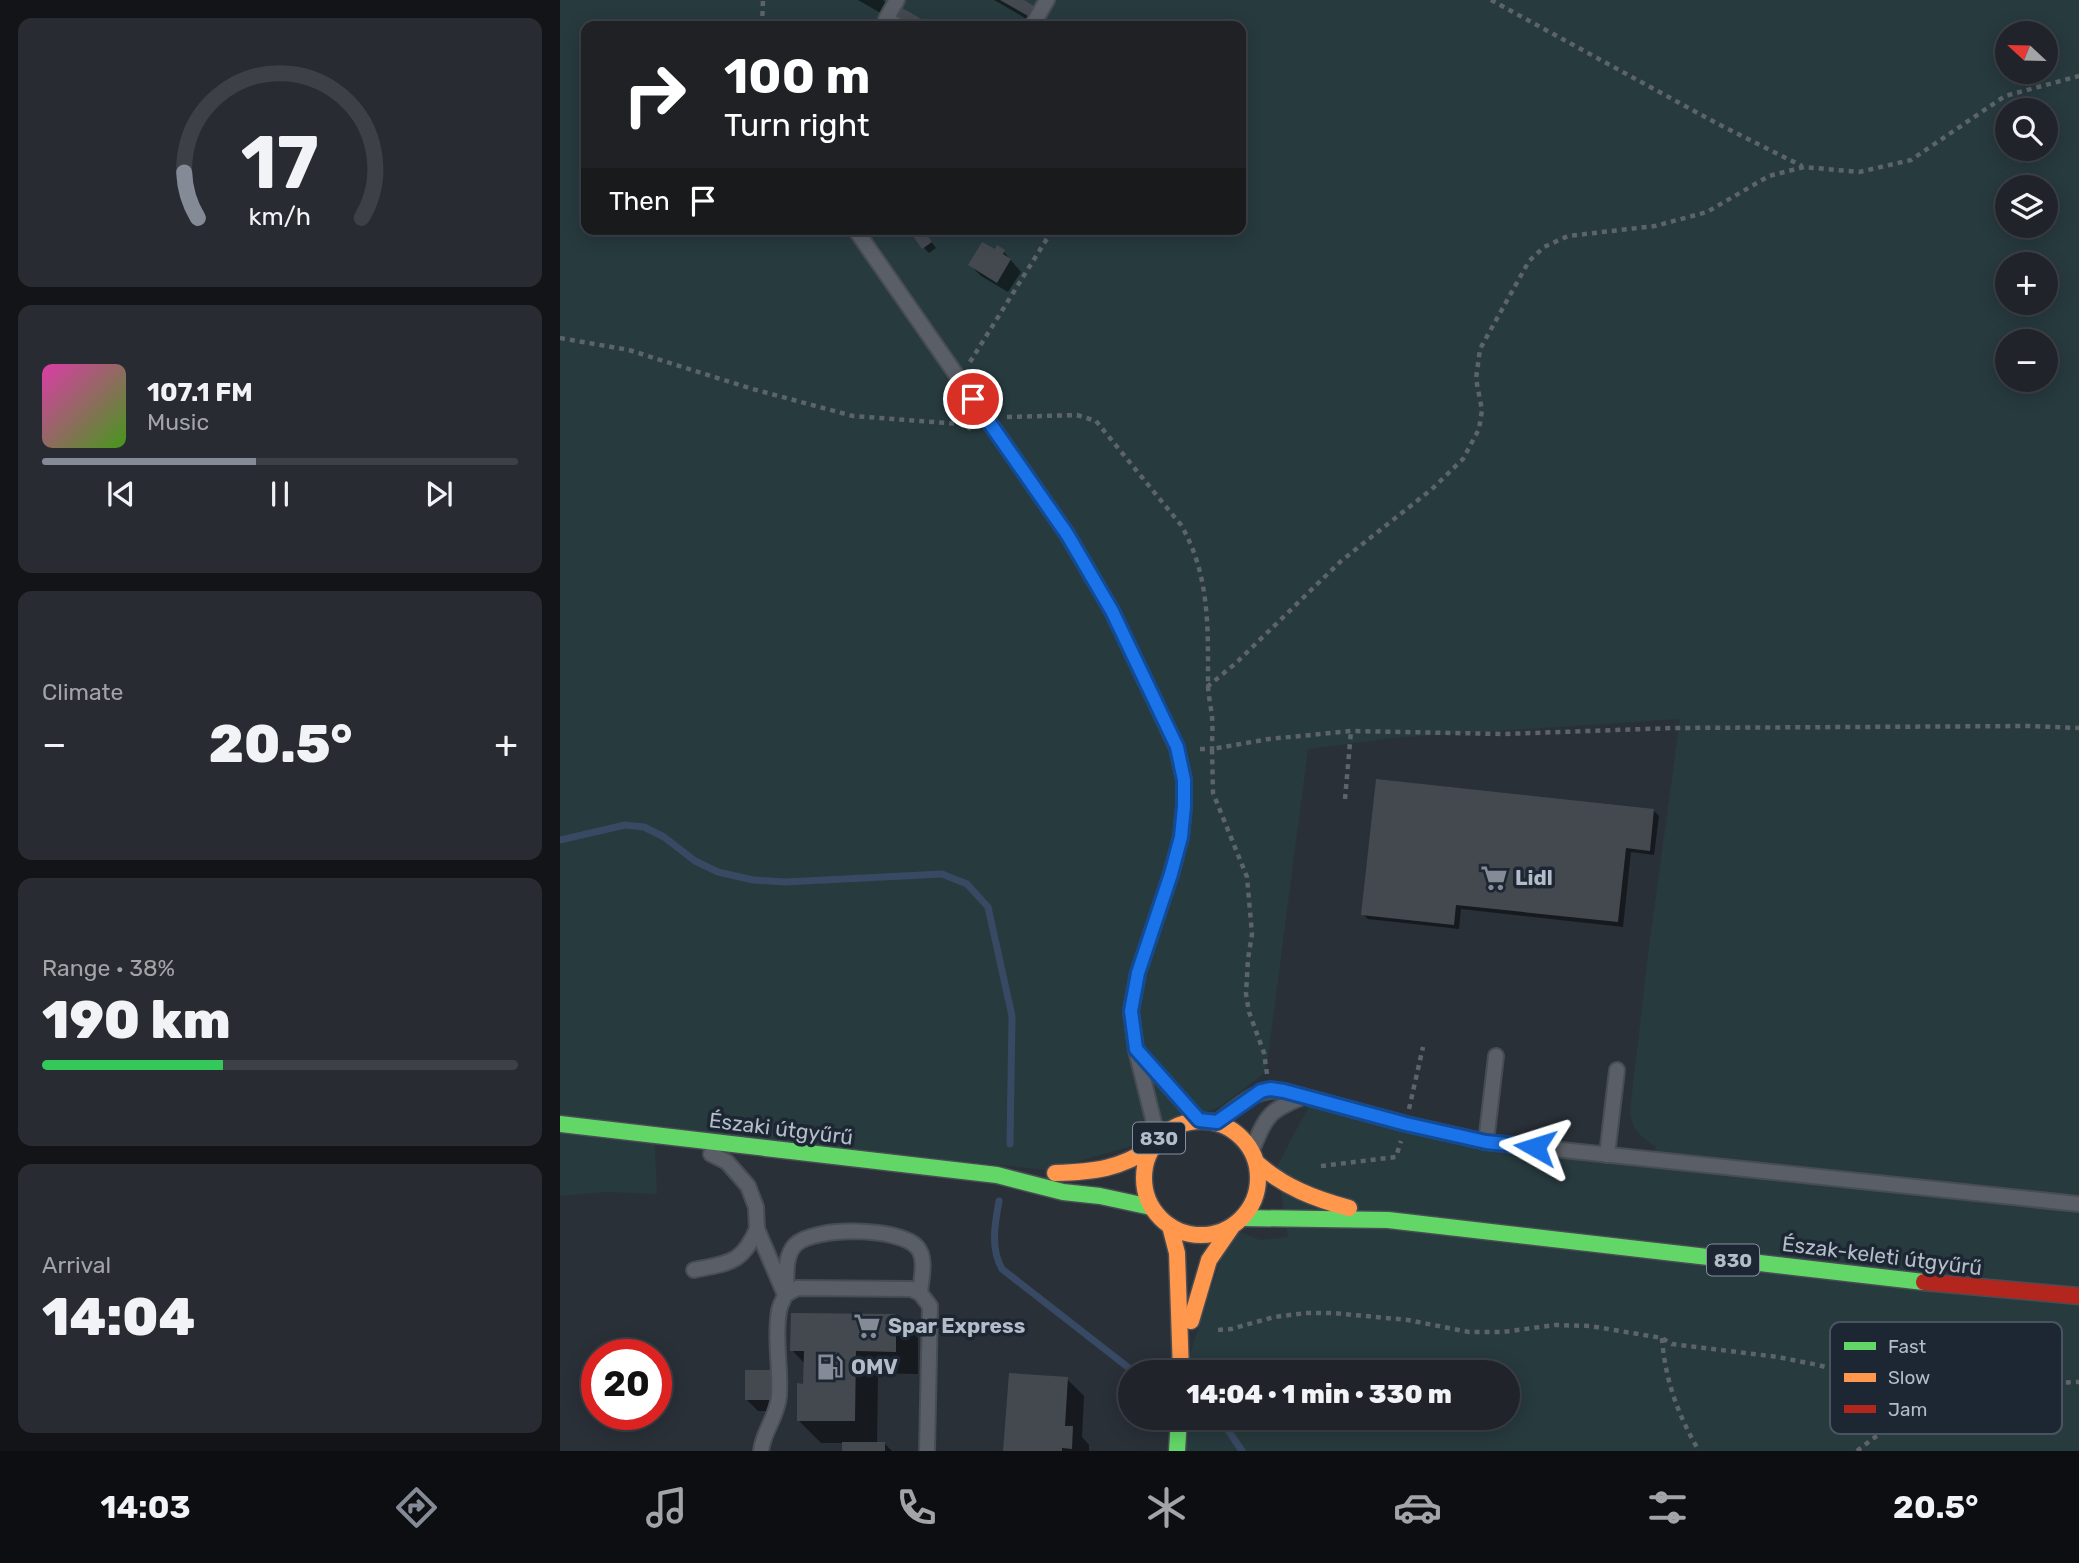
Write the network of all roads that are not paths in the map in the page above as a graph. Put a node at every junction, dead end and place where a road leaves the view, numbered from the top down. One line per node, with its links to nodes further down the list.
1 (897, 0): 3 (lane)
2 (1047, 0): 4 (lane)
3 (889, 21)
4 (1035, 21)
5 (859, 235): 6 (lane)
6 (1136, 1049): 10 (lane); 15 (lane)
7 (1496, 1056): 14 (lane)
8 (1617, 1070): 16 (lane)
9 (1303, 1097): 11 (lane); 14 (lane); 17 (lane)
10 (1199, 1120): 11 (main road, 830); 15 (main road, 830)
11 (1217, 1122): 17 (main road, 830)
12 (560, 1124): 13 (main road, Északi útgyűrű / 830)
13 (679, 1138): 18 (main road, Északi útgyűrű / 830); 24 (lane)
14 (1486, 1142): 16 (lane)
15 (1155, 1143): 18 (main road, Északi útgyűrű / 830); 20 (main road, 830)
16 (1607, 1155): 19 (lane)
17 (1255, 1157): 21 (main road, Észak-keleti útgyűrű / 830); 22 (main road)
18 (997, 1175): 20 (main road, Északi útgyűrű / 830)
19 (2079, 1204)
20 (1151, 1207): 23 (main road, 830)
21 (1388, 1220): 22 (main road, Észak-keleti útgyűrű / 830); 28 (main road, Észak-keleti útgyűrű / 830)
22 (1237, 1223): 23 (main road, 830); 30 (main road)
23 (1170, 1226): 29 (main road)
24 (757, 1230): 25 (lane); 27 (lane)
25 (694, 1270)
26 (920, 1293): 27 (lane); 27 (lane); 33 (lane)
27 (785, 1295): 32 (lane)
28 (2079, 1296)
29 (1181, 1360)
30 (1182, 1360)
31 (1178, 1430): 34 (main road)
32 (761, 1451)
33 (927, 1451)
34 (1177, 1451)

